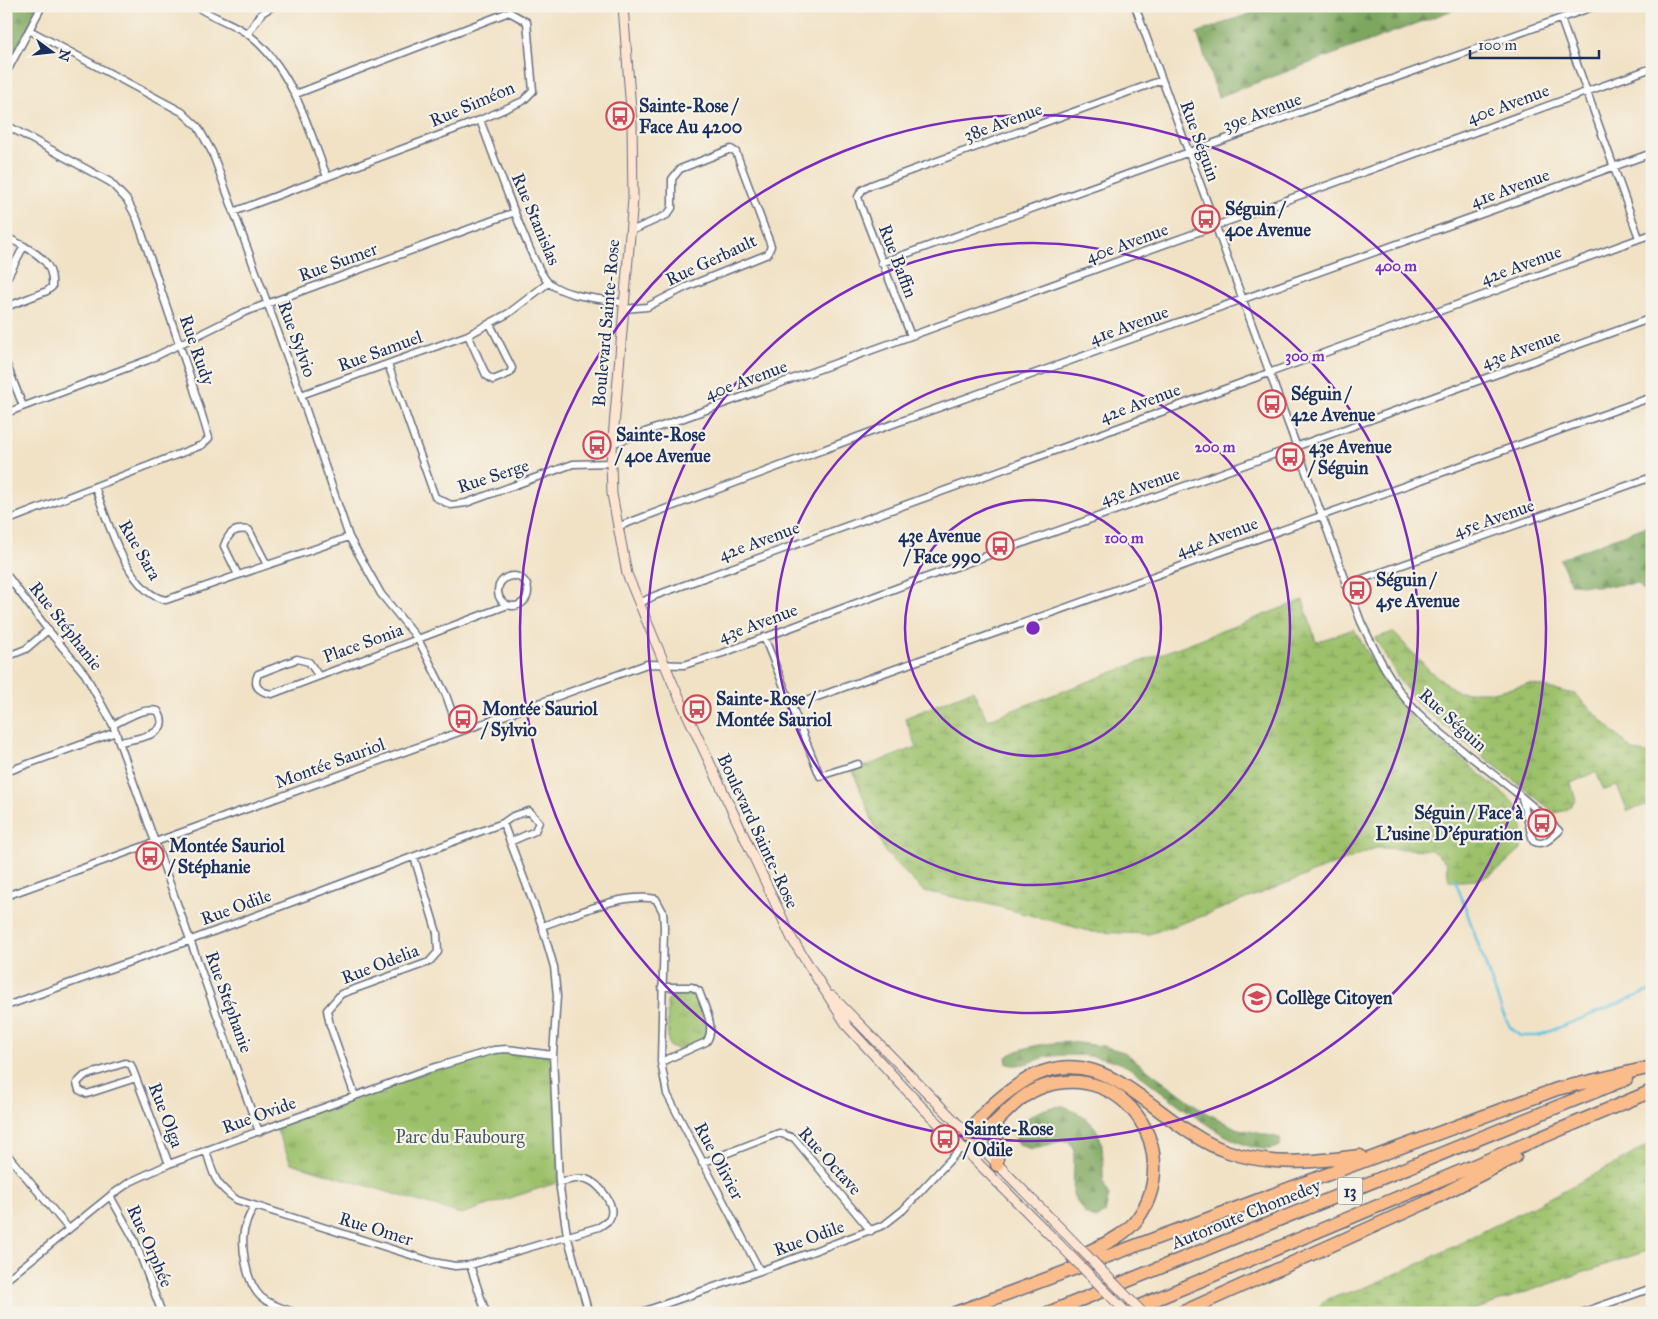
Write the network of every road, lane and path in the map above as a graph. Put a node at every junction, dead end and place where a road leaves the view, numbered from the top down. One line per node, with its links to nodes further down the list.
1 (42, 6): 8 (street)
2 (196, 6): 9 (street)
3 (273, 6): 9 (street)
4 (623, 6): 25 (street, Boulevard Sainte-Rose)
5 (1135, 6): 12 (street, Rue Séguin)
6 (1595, 6): 7 (street, 39e Avenue)
7 (1561, 19): 13 (street); 18 (street, 39e Avenue)
8 (29, 30): 11 (street); 22 (street, Rue Sylvio)
9 (248, 33): 14 (street)
10 (1652, 68): 13 (street, 40e Avenue)
11 (6, 73)
12 (1162, 80): 18 (street, Rue Séguin); 21 (street, 38e Avenue)
13 (1587, 92): 19 (street); 24 (street, 40e Avenue)
14 (296, 94): 15 (street, Rue Siméon); 20 (street)
15 (480, 120): 20 (street, Rue Siméon); 23 (street, Rue Stanislas)
16 (6, 125): 41 (street, Rue Rudy)
17 (1652, 153): 19 (street, 41e Avenue)
18 (1189, 154): 24 (street, Rue Séguin); 30 (street, 39e Avenue)
19 (1614, 167): 28 (street); 33 (street, 41e Avenue)
20 (327, 177): 22 (street, Rue Siméon)
21 (858, 197): 30 (street, Rue Baffin)
22 (233, 212): 34 (street, Rue Sylvio)
23 (515, 212): 32 (street, Rue Stanislas); 34 (street, Rue Sumer)
24 (1215, 227): 33 (street, Rue Séguin); 40 (street, 40e Avenue)
25 (631, 231): 35 (street, Boulevard Sainte-Rose); 35 (street, Rue Gerbault)
26 (1652, 234): 28 (street, 42e Avenue)
27 (6, 237): 29 (street)
28 (1639, 238): 44 (street, 42e Avenue)
29 (24, 246): 31 (street); 36 (street)
30 (881, 263): 40 (street, Rue Baffin)
31 (6, 280)
32 (548, 283): 35 (street, Rue Stanislas); 38 (street, Rue Samuel)
33 (1242, 300): 44 (street, Rue Séguin); 56 (street, 41e Avenue)
34 (268, 304): 41 (street, Rue Sumer); 45 (street, Rue Sylvio)
35 (623, 306): 49 (street, Boulevard Sainte-Rose)
36 (6, 307)
37 (1652, 318): 50 (street, 43e Avenue)
38 (490, 324): 39 (street, Rue Samuel); 39 (street)
39 (468, 335): 43 (street, Rue Samuel)
40 (911, 336): 49 (street, 40e Avenue)
41 (179, 346): 47 (street, Rue Sumer); 53 (street, Rue Rudy)
42 (6, 363): 47 (street)
43 (388, 364): 45 (street, Rue Samuel); 51 (street, Rue Serge)
44 (1268, 373): 50 (street, Rue Séguin); 62 (street, 42e Avenue)
45 (301, 396): 57 (street, Rue Sylvio)
46 (1652, 397): 54 (street, 44e Avenue)
47 (23, 406): 48 (street, Rue Sumer)
48 (6, 413)
49 (612, 444): 51 (street, Boulevard Sainte-Rose)
50 (1295, 447): 54 (street, Rue Séguin); 65 (street, 43e Avenue)
51 (610, 463): 56 (street, Boulevard Sainte-Rose)
52 (1652, 477): 61 (street, 45e Avenue)
53 (95, 487): 55 (street, Rue Rudy); 60 (street, Rue Sara)
54 (1320, 515): 61 (street, Rue Séguin); 70 (street, 44e Avenue)
55 (6, 521)
56 (617, 527): 62 (street, Boulevard Sainte-Rose)
57 (349, 537): 58 (street, Rue Sara); 66 (street, Rue Sylvio)
58 (267, 565): 60 (street, Rue Sara); 60 (street)
59 (6, 574): 64 (street, Rue Stéphanie)
60 (238, 575)
61 (1345, 585): 76 (street, Rue Séguin)
62 (640, 604): 68 (street, Boulevard Sainte-Rose)
63 (508, 605): 63 (street); 66 (street, Place Sonia)
64 (48, 630): 67 (street); 71 (street, Rue Stéphanie)
65 (764, 637): 68 (street, 43e Avenue); 70 (street)
66 (418, 639): 69 (street, Place Sonia); 72 (street, Rue Sylvio)
67 (6, 657)
68 (664, 664): 72 (street, Montée Sauriol); 95 (street, Boulevard Sainte-Rose)
69 (318, 675): 69 (street, Place Sonia)
70 (792, 706): 74 (street)
71 (115, 728): 73 (street, Rue Stéphanie); 73 (street); 75 (street)
72 (459, 732): 78 (street, Montée Sauriol)
73 (120, 742): 78 (street, Rue Stéphanie)
74 (858, 764)
75 (6, 772)
76 (1522, 798): 76 (street, Rue Séguin)
77 (503, 823): 79 (street); 79 (street, Rue Odile); 80 (street, Rue Odile)
78 (156, 842): 81 (street, Montée Sauriol); 83 (street, Rue Stéphanie)
79 (510, 842): 82 (street)
80 (414, 857): 83 (street, Rue Odile); 91 (street, Rue Odelia)
81 (6, 896)
82 (542, 926): 84 (street, Rue Olivier); 86 (street)
83 (191, 940): 85 (street, Rue Odile); 94 (street, Rue Stéphanie)
84 (662, 987): 87 (street, Rue Olivier); 87 (street)
85 (6, 1006)
86 (553, 1055): 91 (street, Rue Ovide); 102 (street)
87 (661, 1062): 99 (street, Rue Olivier)
88 (1652, 1068): 97 (highway); 120 (highway, Autoroute Chomedey / 13)
89 (136, 1078): 89 (street, Rue Olga); 100 (street, Rue Olga)
90 (1652, 1091): 92 (highway, 13)
91 (355, 1096): 94 (street, Rue Ovide)
92 (1600, 1113): 113 (highway); 121 (highway, 13)
93 (997, 1122): 95 (highway); 101 (highway); 111 (highway)
94 (259, 1132): 96 (street, Rue Ovide)
95 (968, 1141): 97 (highway); 101 (street, Boulevard Sainte-Rose); 106 (street, Rue Odile); 121 (street, Boulevard Sainte-Rose, bridge)
96 (206, 1150): 100 (street, Rue Ovide); 104 (street, Rue Omer)
97 (1385, 1152): 111 (highway)
98 (6, 1153): 105 (street)
99 (702, 1163): 106 (street, Rue Octave); 109 (street, Rue Olivier)
100 (169, 1164): 103 (street, Rue Ovide)
101 (997, 1165): 122 (street, Boulevard Sainte-Rose, bridge)
102 (558, 1182): 107 (street); 107 (street)
103 (110, 1196): 105 (street, Rue Ovide); 114 (street, Rue Orphée)
104 (254, 1206): 108 (street, Rue Omer); 115 (street)
105 (68, 1228): 110 (street, Rue Ovide)
106 (871, 1231): 109 (street, Rue Odile)
107 (568, 1235): 108 (street, Rue Omer); 117 (street)
108 (470, 1265): 116 (street)
109 (760, 1271): 118 (street, Rue Odile)
110 (6, 1280)
111 (1024, 1286): 119 (highway)
112 (1652, 1288): 124 (street)
113 (1190, 1310): 123 (highway)
114 (159, 1312)
115 (296, 1313)
116 (486, 1313)
117 (591, 1313)
118 (639, 1313)
119 (955, 1313)
120 (1048, 1313)
121 (1125, 1313)
122 (1143, 1313)
123 (1181, 1313)
124 (1581, 1313)

